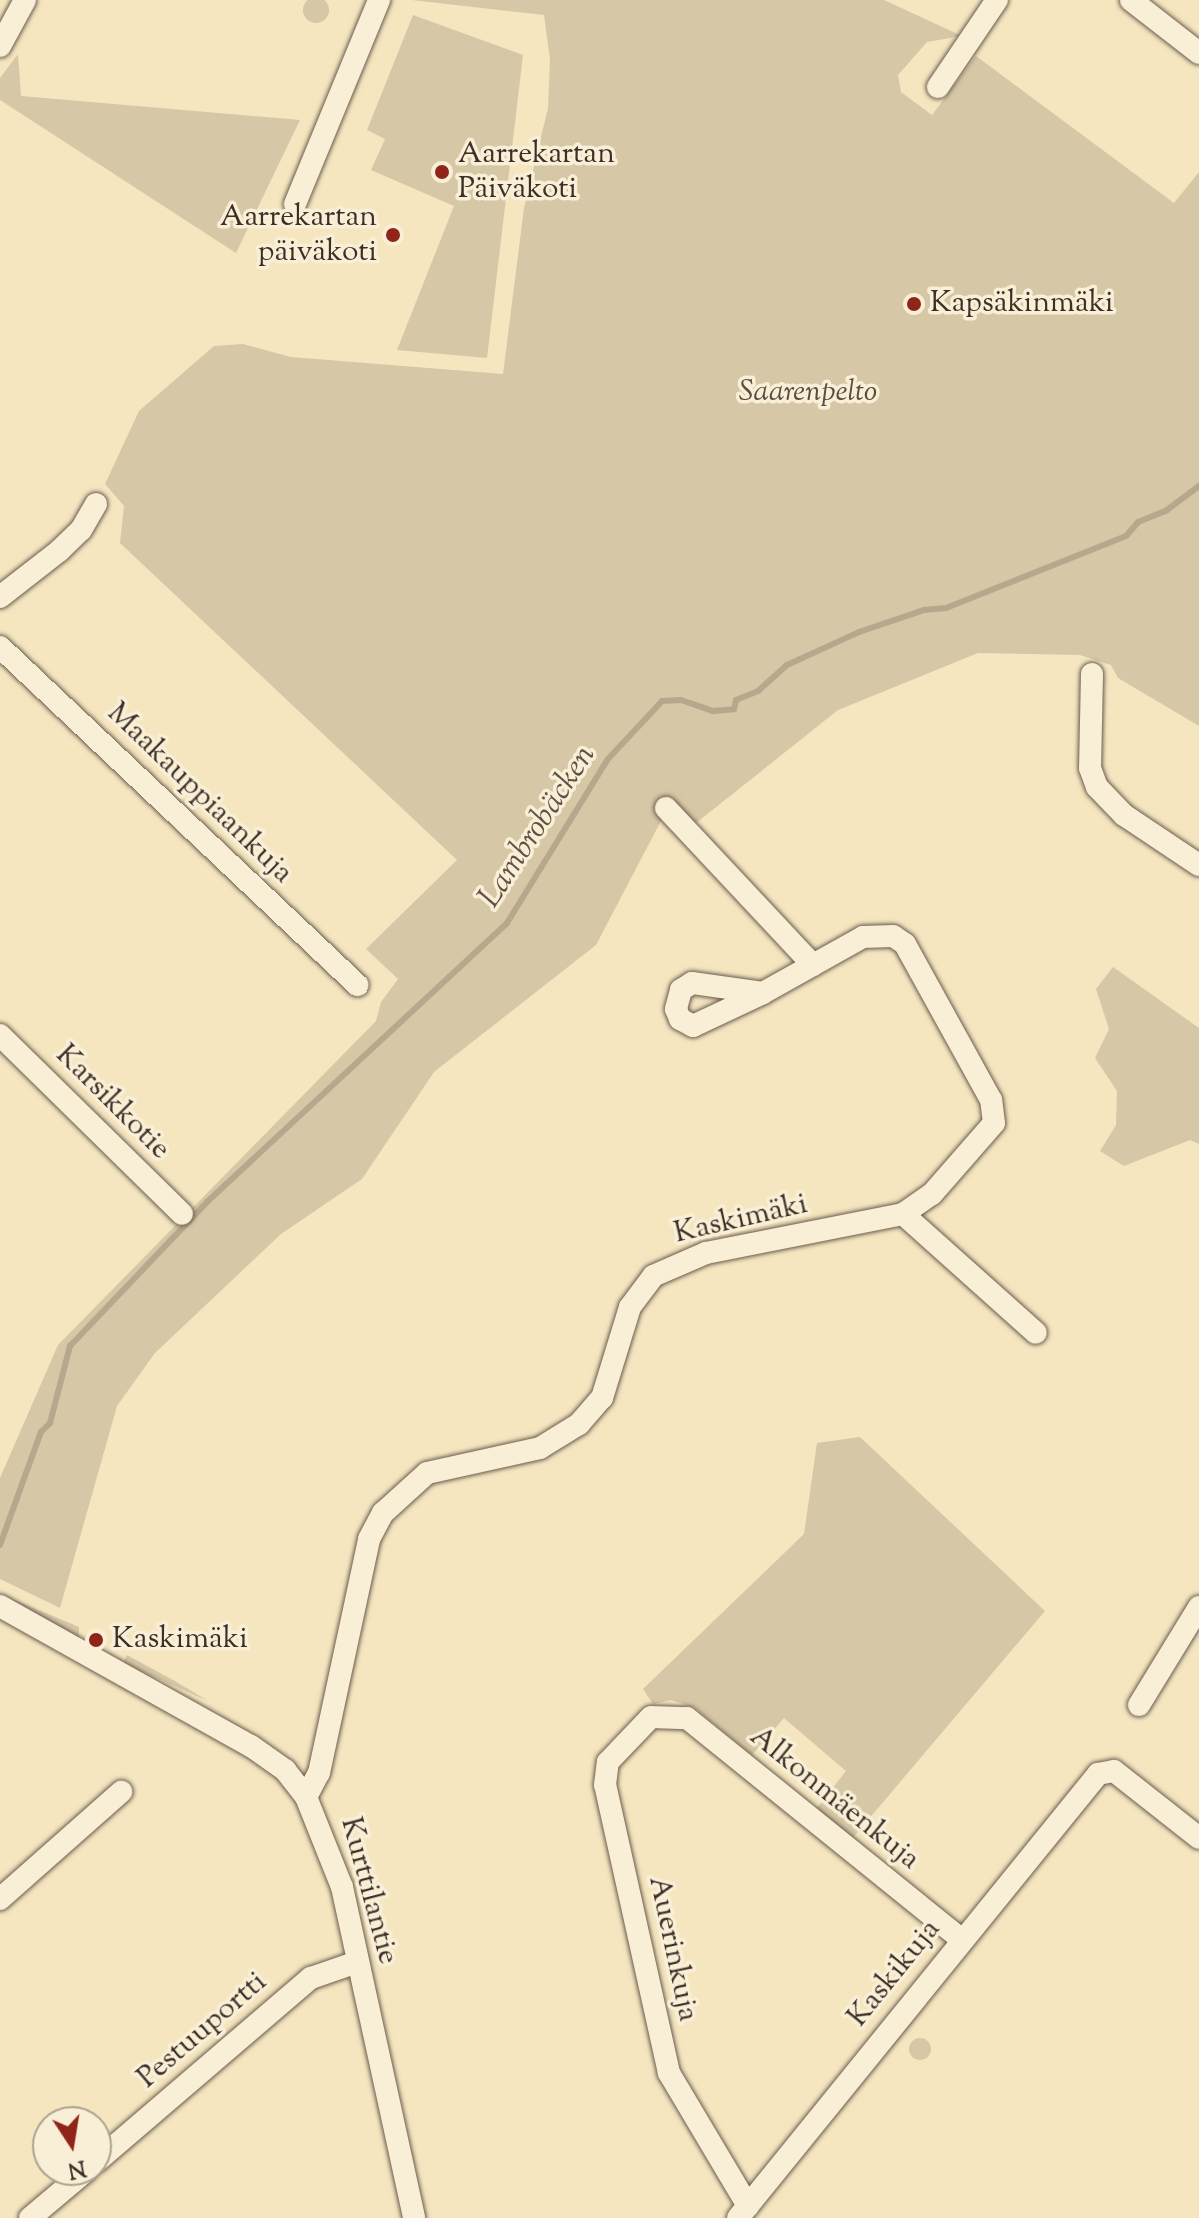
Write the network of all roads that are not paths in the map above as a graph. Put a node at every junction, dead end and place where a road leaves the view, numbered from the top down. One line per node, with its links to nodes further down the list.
1 (25, 0): 5 (street)
2 (379, 0): 8 (street)
3 (997, 0): 7 (street)
4 (1131, 0): 6 (street)
5 (0, 46)
6 (1199, 53)
7 (938, 87)
8 (295, 204)
9 (96, 504): 10 (street)
10 (0, 597)
11 (0, 647): 16 (street, Maakauppiaankuja)
12 (1092, 674): 14 (street)
13 (666, 808): 15 (street)
14 (1199, 865)
15 (813, 965): 17 (street, Kaskimäki); 20 (street, Kaskimäki)
16 (357, 985)
17 (763, 993)
18 (0, 1035): 19 (street, Karsikkotie)
19 (182, 1214)
20 (903, 1214): 21 (street); 27 (street, Kaskimäki)
21 (1036, 1333)
22 (0, 1606): 27 (street, Kurttilantie)
23 (1199, 1607): 24 (street)
24 (1139, 1705)
25 (666, 1714): 30 (street, Alkonmäenkuja); 34 (street, Auerinkuja)
26 (121, 1792): 29 (street)
27 (306, 1797): 31 (street, Kurttilantie)
28 (1199, 1838): 30 (street, Kaskikuja)
29 (0, 1899)
30 (961, 1939): 34 (street, Kaskikuja)
31 (357, 1962): 32 (street, Pestuuportti); 36 (street, Kurttilantie)
32 (112, 2148)
33 (68, 2186): 35 (street)
34 (743, 2212)
35 (30, 2218)
36 (414, 2218)

